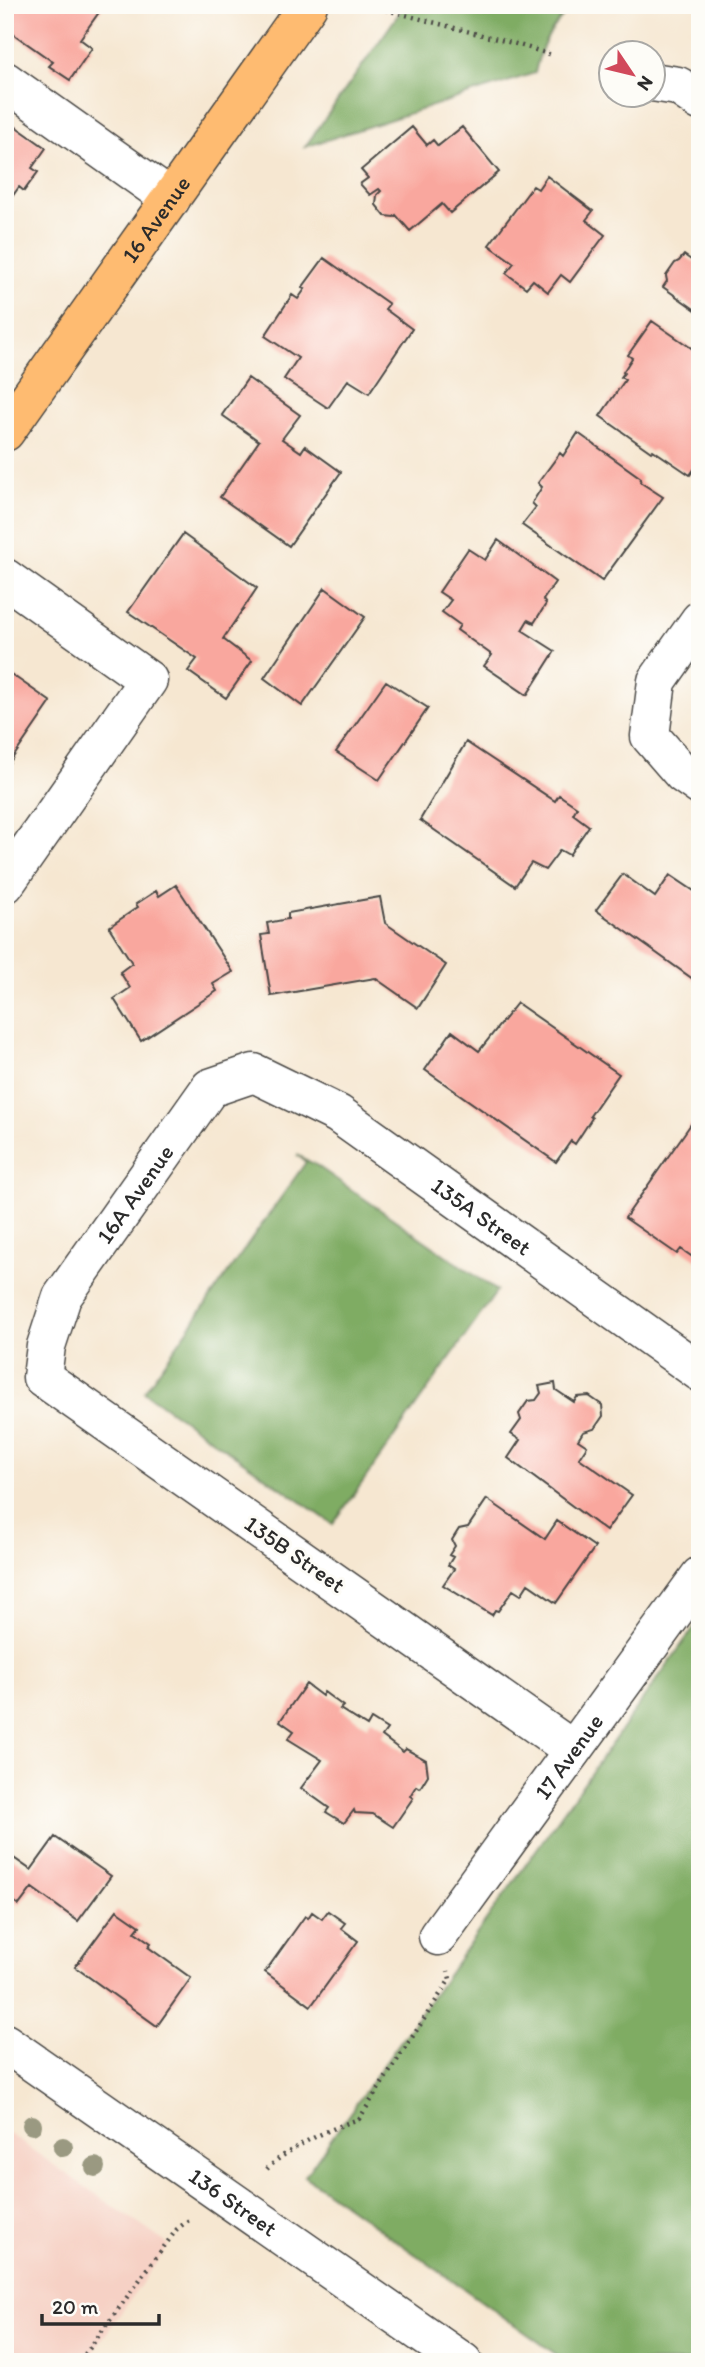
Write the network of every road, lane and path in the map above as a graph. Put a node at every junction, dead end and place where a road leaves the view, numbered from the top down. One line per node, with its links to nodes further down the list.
1 (308, 5): 7 (main road, 16 Avenue)
2 (379, 8): 3 (path)
3 (552, 55)
4 (5, 81): 7 (street)
5 (666, 84): 6 (street)
6 (700, 101)
7 (171, 199): 8 (main road, 16 Avenue)
8 (5, 432)
9 (5, 578): 12 (street)
10 (700, 620): 11 (street)
11 (700, 786)
12 (5, 884)
13 (254, 1073): 14 (street, 16A Avenue); 15 (street, 135A Street)
14 (46, 1346): 17 (street, 135B Street)
15 (700, 1372)
16 (700, 1576): 17 (street, 17 Avenue)
17 (573, 1750): 18 (street, 17 Avenue)
18 (438, 1937): 20 (path)
19 (5, 2043): 23 (street, 136 Street)
20 (267, 2169)
21 (189, 2220): 22 (path)
22 (73, 2362)
23 (463, 2362)

